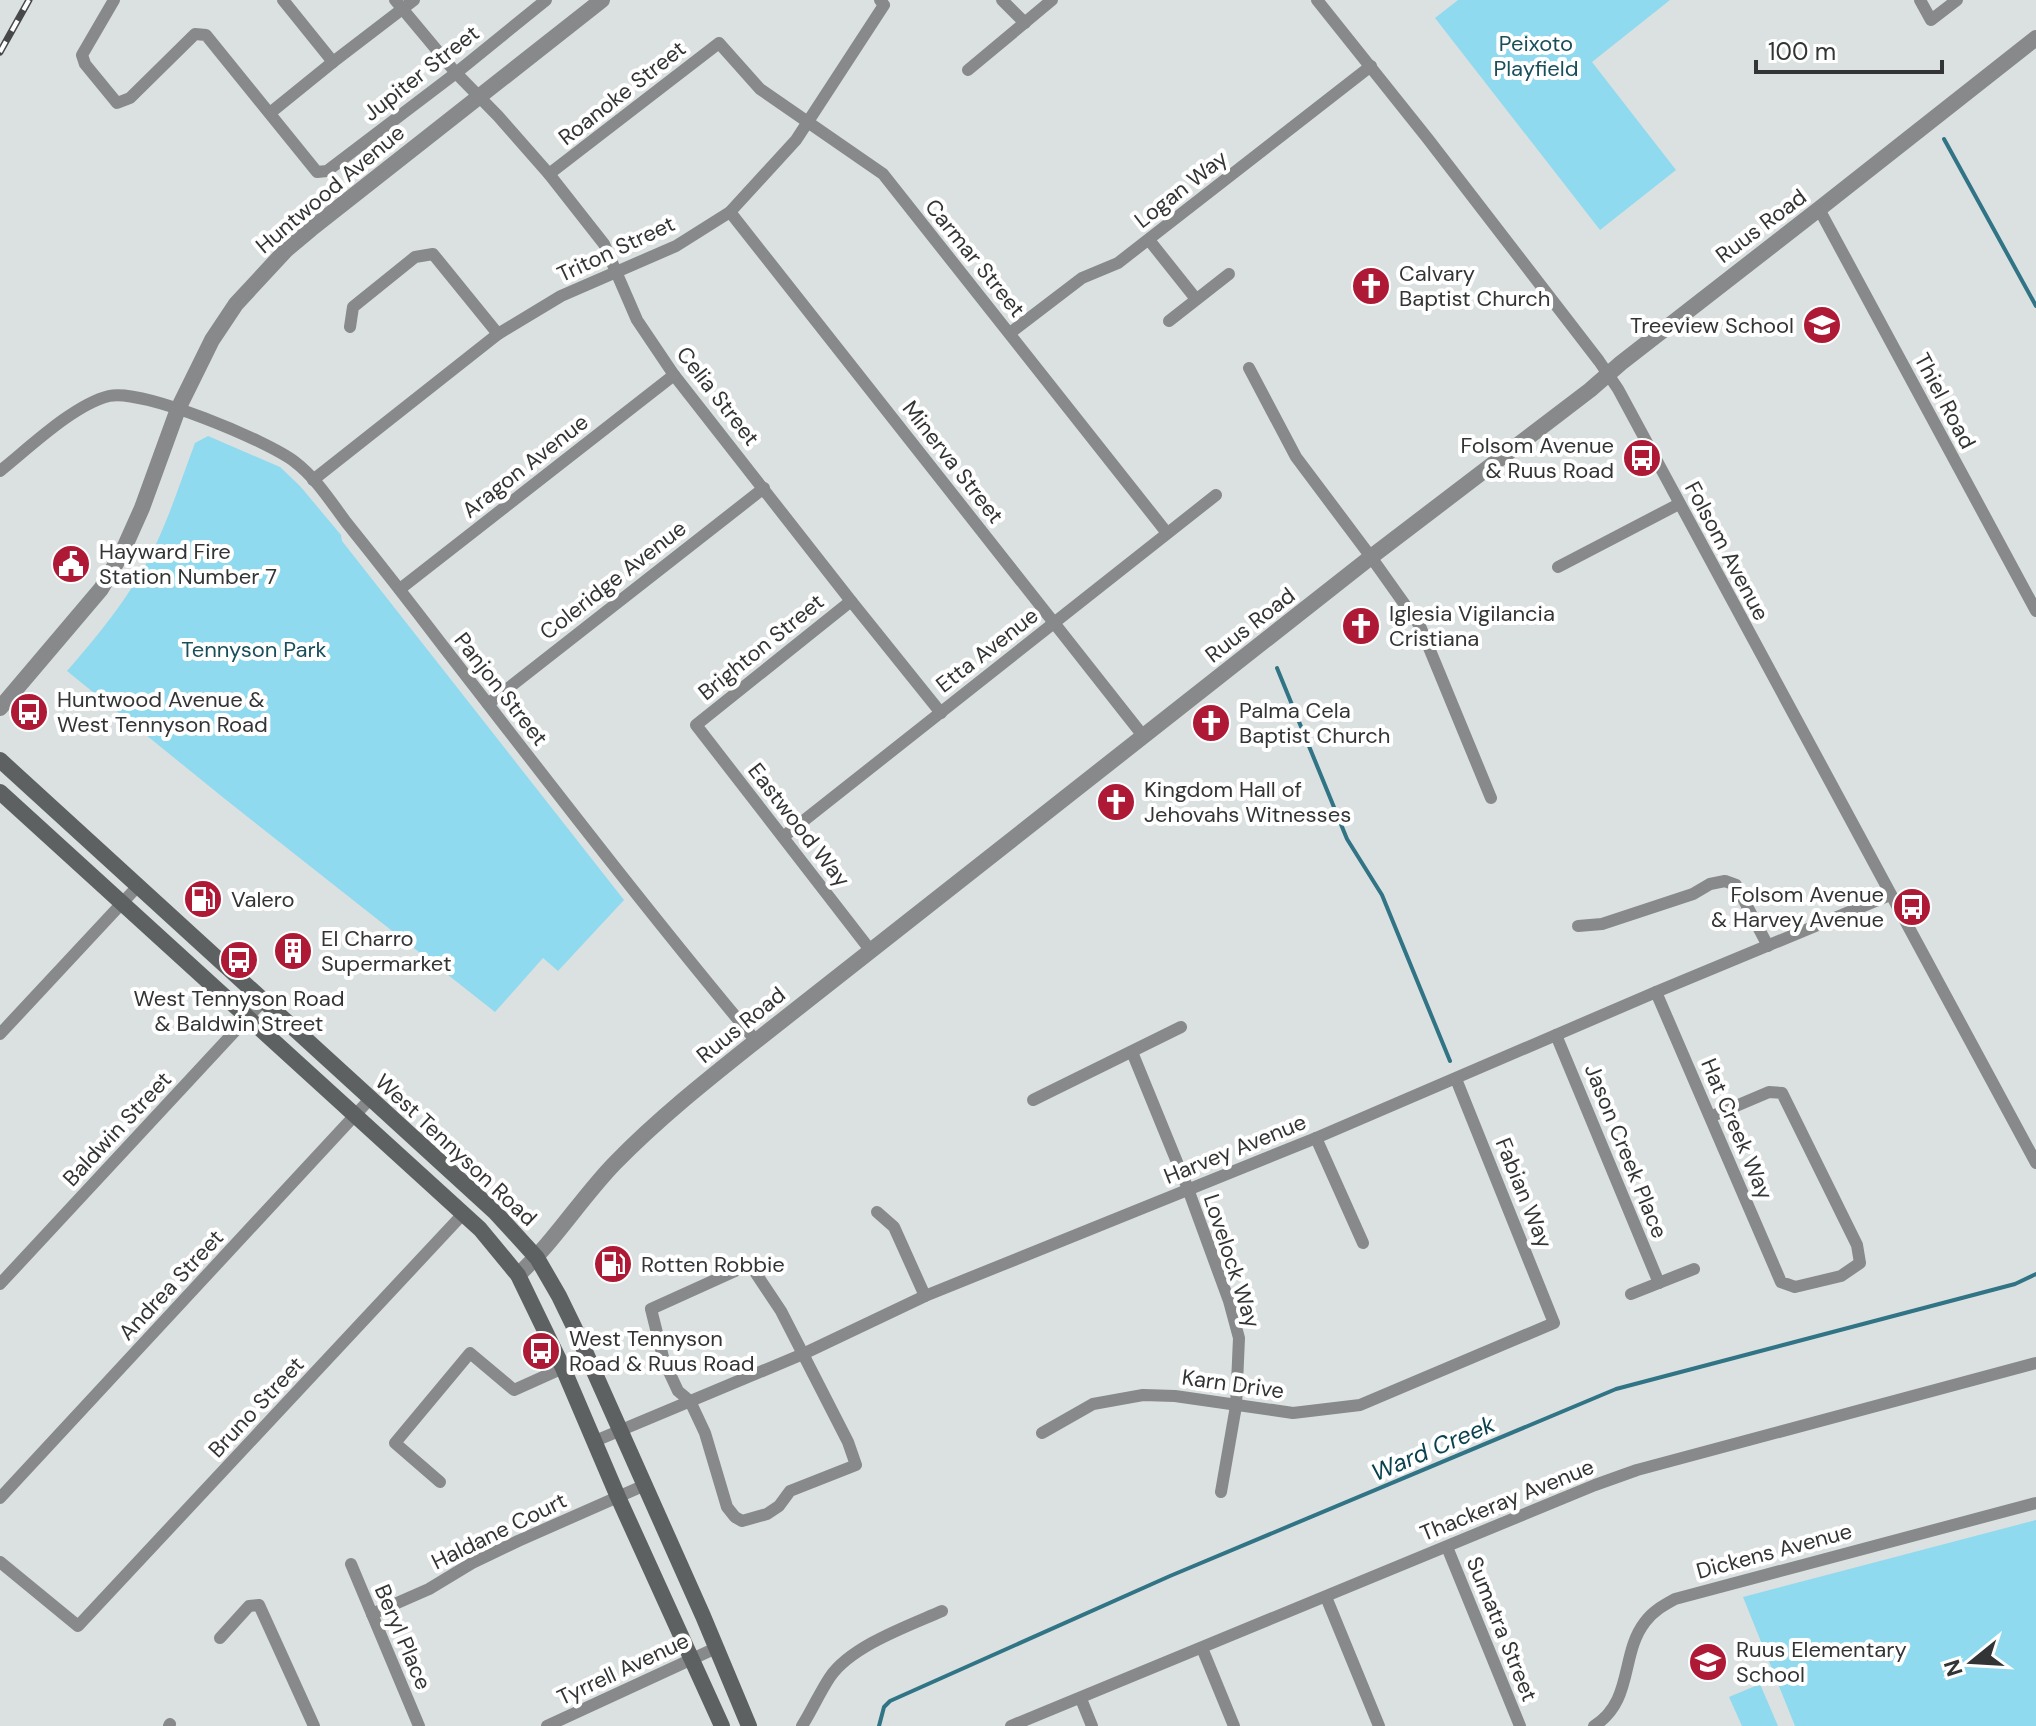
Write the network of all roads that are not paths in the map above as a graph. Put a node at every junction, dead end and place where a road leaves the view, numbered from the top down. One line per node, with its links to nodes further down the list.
1 (114, 0): 21 (street)
2 (283, 0): 16 (street)
3 (414, 0): 12 (street)
4 (546, 0): 19 (street, Jupiter Street)
5 (602, 0): 20 (street, Huntwood Avenue)
6 (1002, 0): 13 (street)
7 (1052, 0): 13 (street)
8 (1317, 0): 17 (street, Folsom Avenue)
9 (1920, 0): 10 (street)
10 (1957, 0)
11 (882, 2): 22 (street, Triton Street)
12 (399, 5): 16 (street); 19 (street, Celia Street)
13 (1025, 23): 18 (street)
14 (2036, 38): 24 (street, Ruus Road)
15 (719, 43): 22 (street, Carmar Street); 23 (street, Roanoke Street)
16 (333, 62): 21 (street)
17 (1371, 66): 26 (street, Logan Way); 35 (street, Folsom Avenue)
18 (968, 70)
19 (456, 73): 20 (street, Celia Street); 21 (street, Jupiter Street)
20 (479, 96): 23 (street, Celia Street); 37 (street, Huntwood Avenue)
21 (270, 113)
22 (807, 122): 25 (street, Triton Street); 32 (street, Carmar Street)
23 (549, 174): 27 (street, Celia Street)
24 (1819, 209): 35 (street, Ruus Road); 48 (street, Thiel Road)
25 (730, 212): 27 (street, Triton Street); 49 (street, Minerva Street)
26 (1149, 240): 29 (street); 32 (street, Logan Way)
27 (616, 273): 33 (street, Triton Street); 36 (street, Celia Street)
28 (1229, 274): 29 (street)
29 (1196, 299): 30 (street)
30 (1169, 321)
31 (350, 327): 33 (street)
32 (1010, 333): 43 (street, Carmar Street)
33 (498, 334): 39 (street, Triton Street)
34 (1249, 368): 44 (street)
35 (1608, 374): 42 (street, Folsom Avenue); 44 (street, Ruus Road)
36 (674, 375): 40 (street, Celia Street); 46 (street, Aragon Avenue)
37 (178, 409): 38 (street, Panjon Street); 39 (street, Panjon Street); 51 (street, Huntwood Avenue)
38 (0, 471)
39 (313, 480): 46 (street, Panjon Street)
40 (764, 488): 47 (street, Celia Street); 50 (street, Coleridge Avenue)
41 (1216, 495): 43 (street, Etta Avenue)
42 (1679, 504): 45 (street); 60 (street, Folsom Avenue)
43 (1167, 533): 49 (street, Etta Avenue)
44 (1371, 557): 54 (street, Ruus Road); 57 (street)
45 (1558, 567)
46 (400, 589): 50 (street, Panjon Street)
47 (851, 601): 52 (street, Celia Street); 53 (street, Brighton Street)
48 (2036, 611)
49 (1054, 623): 52 (street, Etta Avenue); 54 (street, Minerva Street)
50 (488, 704): 71 (street, Panjon Street)
51 (0, 708)
52 (941, 713): 58 (street, Etta Avenue)
53 (696, 725): 58 (street, Eastwood Way)
54 (1144, 737): 64 (street, Ruus Road)
55 (0, 760): 59 (main road, West Tennyson Road)
56 (0, 792): 61 (main road, West Tennyson Road)
57 (1491, 798)
58 (783, 837): 64 (street, Eastwood Way)
59 (138, 886): 61 (street); 66 (main road, West Tennyson Road)
60 (1890, 895): 63 (street, Harvey Avenue); 79 (street, Folsom Avenue)
61 (122, 903): 67 (main road, West Tennyson Road); 69 (street)
62 (1578, 926): 63 (street)
63 (1768, 946): 65 (street, Harvey Avenue)
64 (871, 951): 71 (street, Ruus Road)
65 (1656, 992): 70 (street, Harvey Avenue); 77 (street, Hat Creek Way)
66 (263, 1001): 67 (street, Baldwin Street); 74 (main road, West Tennyson Road)
67 (247, 1018): 76 (main road, West Tennyson Road); 88 (street, Baldwin Street)
68 (1181, 1027): 72 (street)
69 (0, 1034)
70 (1556, 1035): 73 (street, Harvey Avenue); 87 (street, Jason Creek Place)
71 (756, 1041): 84 (street, Ruus Road)
72 (1132, 1052): 75 (street); 80 (street, Lovelock Way)
73 (1456, 1079): 78 (street, Harvey Avenue); 91 (street, Fabian Way)
74 (370, 1099): 76 (street, Andrea Street); 84 (main road, West Tennyson Road)
75 (1033, 1100)
76 (355, 1116): 82 (main road, West Tennyson Road); 104 (street, Andrea Street)
77 (1710, 1117): 77 (street, Hat Creek Way)
78 (1316, 1138): 80 (street, Harvey Avenue); 83 (street)
79 (2036, 1163)
80 (1188, 1189): 90 (street, Harvey Avenue); 96 (street, Lovelock Way)
81 (877, 1212): 90 (street)
82 (462, 1215): 86 (main road, West Tennyson Road); 107 (street, Bruno Street)
83 (1363, 1243)
84 (537, 1258): 86 (street, Ruus Road); 97 (main road, West Tennyson Road)
85 (1694, 1269): 87 (street)
86 (518, 1275): 94 (main road, West Tennyson Road)
87 (1659, 1283): 89 (street)
88 (0, 1284)
89 (1631, 1294)
90 (925, 1296): 92 (street, Harvey Avenue)
91 (1554, 1323): 96 (street, Karn Drive)
92 (803, 1354): 95 (street, Harvey Avenue); 95 (street); 95 (street)
93 (2036, 1363): 106 (street, Thackeray Avenue)
94 (563, 1368): 99 (main road, West Tennyson Road); 100 (street)
95 (690, 1401): 97 (street, Harvey Avenue)
96 (1236, 1406): 98 (street, Karn Drive); 102 (street, Lovelock Way)
97 (620, 1430): 99 (street, Harvey Avenue); 101 (main road, West Tennyson Road)
98 (1042, 1433)
99 (595, 1441): 103 (main road, West Tennyson Road)
100 (440, 1482)
101 (645, 1485): 103 (street, Haldane Court); 113 (main road, West Tennyson Road)
102 (1221, 1492)
103 (618, 1497): 111 (street, Haldane Court); 115 (main road, West Tennyson Road)
104 (0, 1498)
105 (2036, 1503): 128 (street, Dickens Avenue)
106 (1447, 1547): 109 (street, Thackeray Avenue); 127 (street, Sumatra Street)
107 (0, 1562)
108 (351, 1564): 111 (street, Beryl Place)
109 (1326, 1597): 114 (street, Thackeray Avenue); 126 (street)
110 (942, 1611): 122 (street)
111 (372, 1614): 118 (street, Beryl Place)
112 (220, 1638): 117 (street)
113 (716, 1648): 115 (street, Tyrrell Avenue); 121 (main road, West Tennyson Road)
114 (1202, 1648): 116 (street, Thackeray Avenue); 125 (street)
115 (693, 1660): 119 (street, Tyrrell Avenue); 120 (main road, West Tennyson Road)
116 (1081, 1699): 123 (street, Thackeray Avenue); 124 (street)
117 (314, 1726)
118 (419, 1726)
119 (547, 1726)
120 (722, 1726)
121 (749, 1726)
122 (802, 1726)
123 (1011, 1726)
124 (1092, 1726)
125 (1234, 1726)
126 (1379, 1726)
127 (1520, 1726)
128 (1594, 1726)

